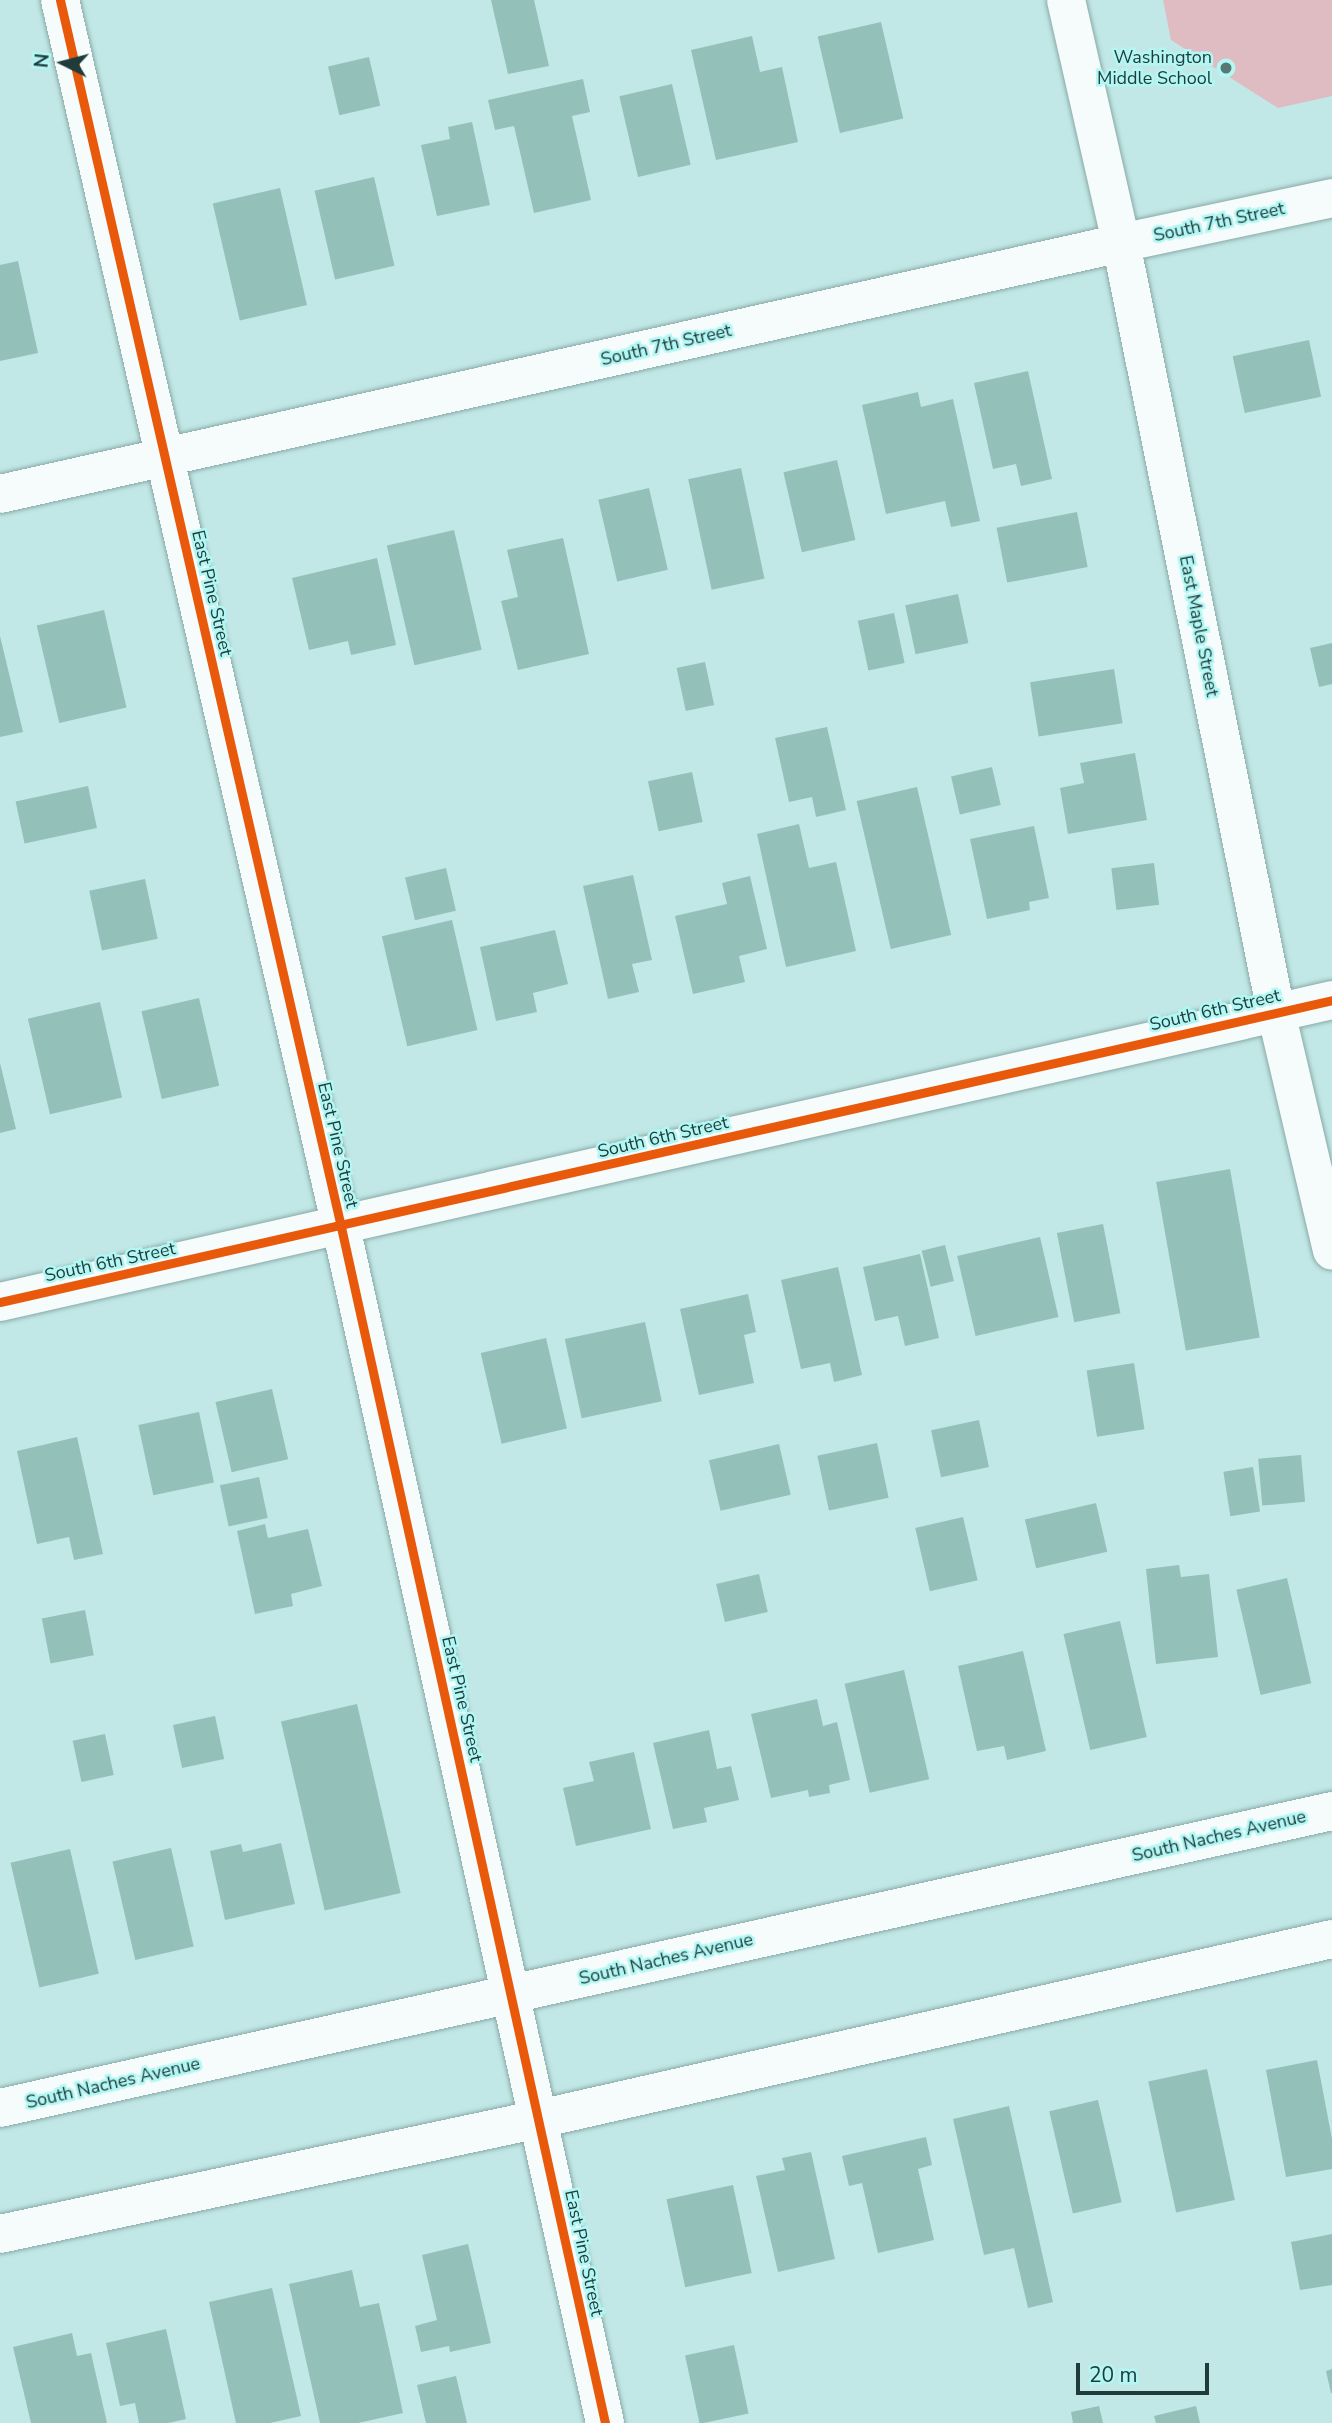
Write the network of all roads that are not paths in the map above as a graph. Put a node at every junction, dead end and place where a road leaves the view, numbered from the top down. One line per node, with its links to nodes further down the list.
1 (60, 0): 5 (street, East Pine Street)
2 (1066, 0): 4 (street, East Maple Street)
3 (1332, 198): 4 (street, South 7th Street)
4 (1121, 243): 5 (street, South 7th Street); 8 (street, East Maple Street)
5 (165, 458): 6 (street, South 7th Street); 9 (street, East Pine Street)
6 (0, 494)
7 (1332, 1000): 8 (street, South 6th Street)
8 (1276, 1012): 9 (street, South 6th Street); 10 (street, East Maple Street)
9 (341, 1227): 11 (street, South 6th Street); 14 (street, East Pine Street)
10 (1332, 1251)
11 (0, 1302)
12 (1332, 1811): 14 (street, South Naches Avenue)
13 (1332, 1939): 16 (street)
14 (512, 1993): 15 (street, South Naches Avenue); 16 (street, East Pine Street)
15 (0, 2108)
16 (539, 2119): 17 (street); 18 (street, East Pine Street)
17 (0, 2234)
18 (605, 2423)

